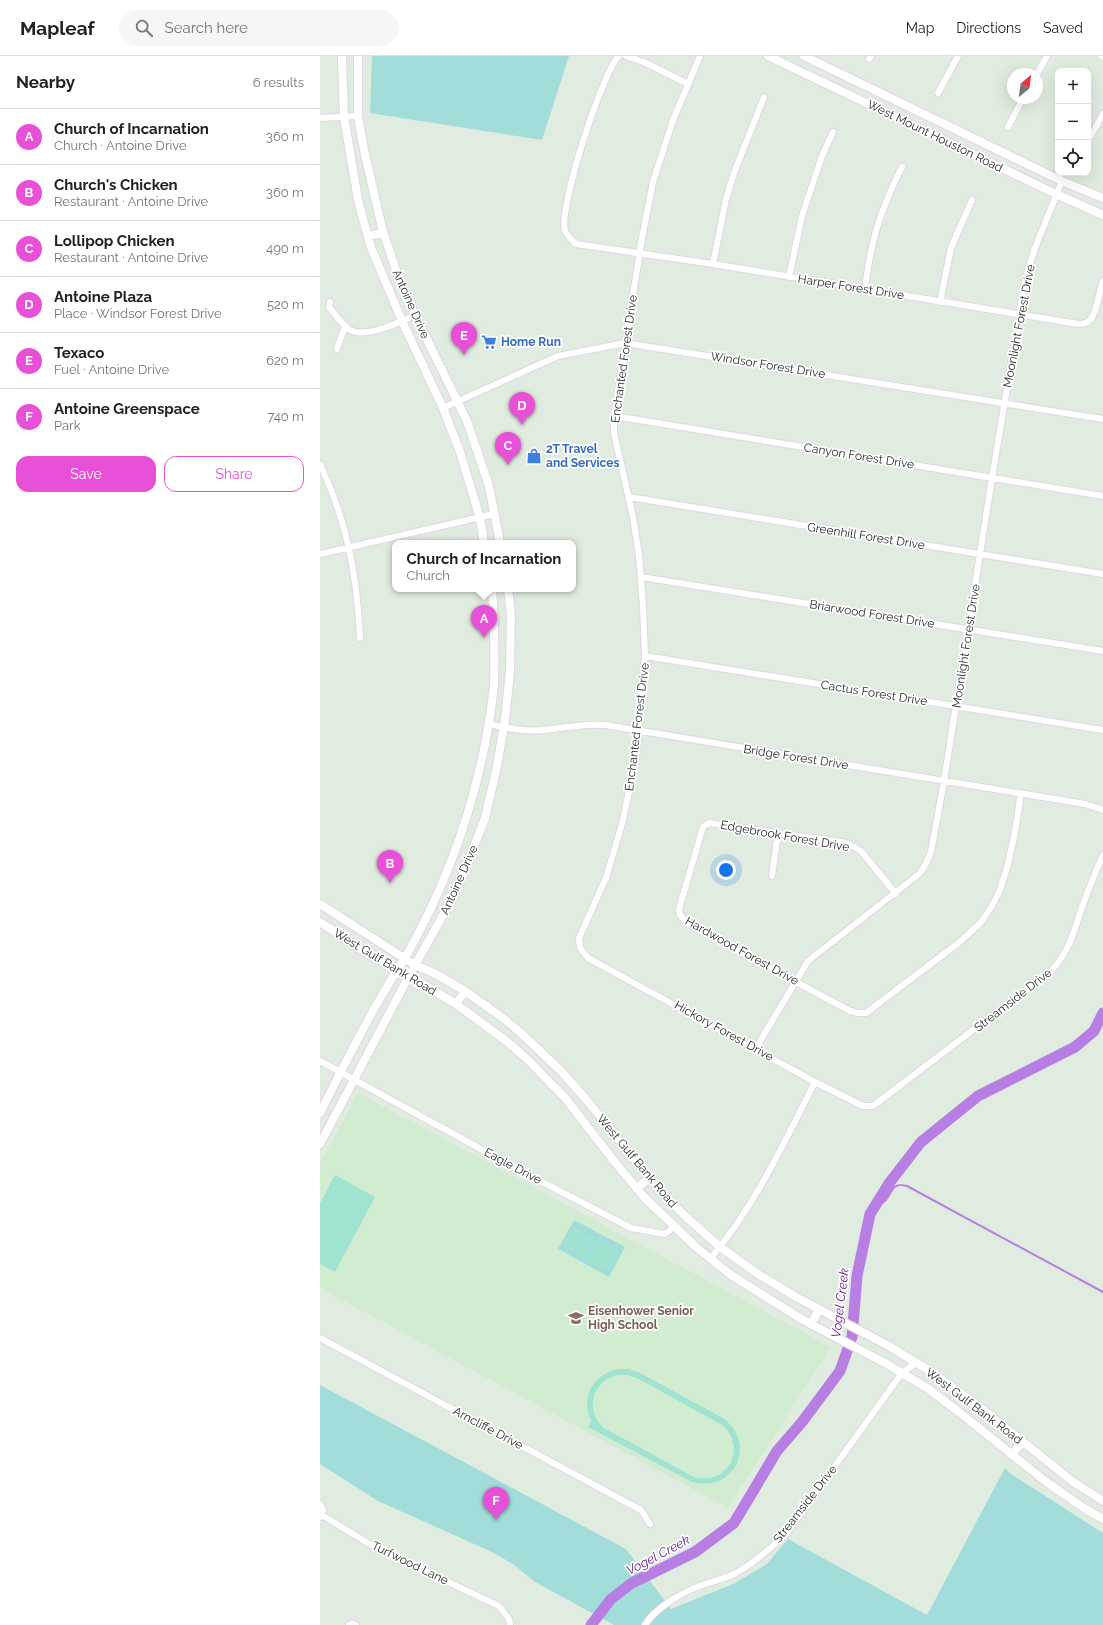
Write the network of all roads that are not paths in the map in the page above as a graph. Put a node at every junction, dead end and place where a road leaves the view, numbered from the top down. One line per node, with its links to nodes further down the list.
1 (342, 56): 17 (main road, Antoine Drive)
2 (358, 56): 16 (main road, Antoine Drive)
3 (619, 56): 30 (street, Harper Forest Drive)
4 (626, 56): 11 (street)
5 (700, 56): 11 (street, Enchanted Forest Drive)
6 (768, 56): 24 (main road, West Mount Houston Road)
7 (804, 56): 23 (main road, West Mount Houston Road)
8 (958, 56): 12 (street)
9 (1047, 56): 10 (street)
10 (1040, 68)
11 (688, 84): 30 (street, Enchanted Forest Drive)
12 (938, 94)
13 (764, 97): 31 (street)
14 (1020, 104): 19 (street)
15 (1103, 114): 21 (street)
16 (358, 116): 17 (street); 28 (main road, Antoine Drive)
17 (344, 117): 18 (street); 29 (main road, Antoine Drive)
18 (320, 118)
19 (1008, 127)
20 (833, 132): 32 (street)
21 (1089, 140)
22 (902, 167): 34 (street)
23 (1062, 181): 24 (street, Moonlight Forest Drive); 25 (main road, West Mount Houston Road)
24 (1056, 194): 27 (main road, West Mount Houston Road); 37 (street, Moonlight Forest Drive)
25 (1103, 198)
26 (972, 200): 36 (street)
27 (1103, 215)
28 (384, 233): 29 (main road); 38 (main road, Antoine Drive)
29 (368, 236): 39 (main road, Antoine Drive)
30 (640, 253): 31 (street, Harper Forest Drive); 41 (street, Enchanted Forest Drive)
31 (713, 264): 32 (street, Harper Forest Drive)
32 (789, 277): 34 (street, Harper Forest Drive)
33 (1103, 281): 37 (street, Harper Forest Drive)
34 (865, 289): 36 (street, Harper Forest Drive)
35 (330, 302): 40 (street)
36 (940, 302): 37 (street, Harper Forest Drive)
37 (1020, 314): 44 (street, Moonlight Forest Drive)
38 (415, 315): 39 (street); 43 (main road, Antoine Drive)
39 (402, 322): 40 (street); 45 (main road, Antoine Drive)
40 (345, 326): 42 (street)
41 (625, 343): 43 (street, Windsor Forest Drive); 44 (street, Windsor Forest Drive); 46 (street, Enchanted Forest Drive)
42 (337, 349)
43 (457, 402): 45 (street, Windsor Forest Drive); 52 (main road, Antoine Drive)
44 (1004, 402): 47 (street, Windsor Forest Drive); 49 (street, Moonlight Forest Drive)
45 (442, 408): 53 (main road, Antoine Drive)
46 (614, 416): 49 (street, Canyon Forest Drive); 51 (street, Enchanted Forest Drive)
47 (1103, 419)
48 (320, 464): 56 (street)
49 (992, 478): 50 (street, Canyon Forest Drive); 58 (street, Moonlight Forest Drive)
50 (1103, 496)
51 (629, 497): 58 (street, Greenhill Forest Drive); 60 (street, Enchanted Forest Drive)
52 (494, 514): 53 (street); 55 (main road, Antoine Drive)
53 (480, 518): 54 (main road, Antoine Drive); 56 (street)
54 (484, 540)
55 (499, 540)
56 (350, 547): 57 (street); 64 (street)
57 (320, 554)
58 (980, 554): 59 (street, Greenhill Forest Drive); 63 (street, Moonlight Forest Drive)
59 (1103, 574)
60 (641, 577): 63 (street, Briarwood Forest Drive); 66 (street, Enchanted Forest Drive)
61 (492, 592): 68 (main road, Antoine Drive)
62 (508, 592): 69 (main road, Antoine Drive)
63 (968, 629): 65 (street, Briarwood Forest Drive); 67 (street, Moonlight Forest Drive)
64 (360, 638)
65 (1103, 651)
66 (645, 656): 67 (street, Cactus Forest Drive); 71 (street, Enchanted Forest Drive)
67 (956, 706): 70 (street, Cactus Forest Drive); 72 (street, Moonlight Forest Drive)
68 (489, 724): 69 (street, Bridge Forest Drive); 83 (main road, Antoine Drive)
69 (504, 728): 71 (street, Bridge Forest Drive); 84 (main road, Antoine Drive)
70 (1103, 730)
71 (639, 731): 72 (street, Bridge Forest Drive); 82 (street, Enchanted Forest Drive)
72 (944, 781): 73 (street, Bridge Forest Drive); 79 (street, Moonlight Forest Drive)
73 (1021, 793): 74 (street, Bridge Forest Drive); 87 (street, Hardwood Forest Drive)
74 (1103, 810)
75 (703, 827): 76 (street, Edgebrook Forest Drive); 87 (street, Hardwood Forest Drive)
76 (778, 833): 78 (street); 79 (street, Edgebrook Forest Drive)
77 (1103, 855): 97 (street, Streamside Drive)
78 (772, 876)
79 (896, 894): 87 (street, Moonlight Forest Drive)
80 (321, 906): 83 (main road, West Gulf Bank Road)
81 (320, 922): 85 (main road, West Gulf Bank Road)
82 (580, 948): 92 (street, Hickory Forest Drive)
83 (405, 958): 84 (main road, West Gulf Bank Road); 85 (main road, Antoine Drive)
84 (415, 965): 86 (main road, Antoine Drive); 88 (main road, West Gulf Bank Road)
85 (398, 969): 86 (main road, West Gulf Bank Road); 94 (main road, Antoine Drive)
86 (409, 976): 89 (main road, West Gulf Bank Road); 95 (main road, Antoine Drive)
87 (795, 981): 92 (street, Moonlight Forest Drive)
88 (464, 991): 89 (main road); 90 (main road, West Gulf Bank Road)
89 (456, 1004): 91 (main road, West Gulf Bank Road)
90 (503, 1018): 91 (main road); 100 (main road, West Gulf Bank Road)
91 (492, 1029): 101 (main road, West Gulf Bank Road)
92 (756, 1048): 96 (street, Hickory Forest Drive)
93 (320, 1061): 94 (street, Eagle Drive)
94 (340, 1073): 95 (street, Eagle Drive); 98 (main road, Antoine Drive)
95 (355, 1080): 99 (main road, Antoine Drive); 102 (street, Eagle Drive)
96 (815, 1082): 97 (street, Hickory Forest Drive); 103 (street)
97 (872, 1106)
98 (320, 1113)
99 (320, 1144)
100 (649, 1179): 101 (main road); 103 (main road, West Gulf Bank Road)
101 (636, 1188): 102 (main road, West Gulf Bank Road)
102 (674, 1227): 104 (main road, West Gulf Bank Road)
103 (720, 1247): 104 (street); 105 (main road, West Gulf Bank Road)
104 (710, 1258): 106 (main road, West Gulf Bank Road)
105 (819, 1310): 106 (main road); 108 (main road, West Gulf Bank Road)
106 (811, 1324): 109 (main road, West Gulf Bank Road)
107 (320, 1338): 116 (street, Arncliffe Drive)
108 (916, 1363): 109 (street, Streamside Drive); 110 (main road, West Gulf Bank Road)
109 (902, 1373): 111 (main road, West Gulf Bank Road); 120 (street, Streamside Drive)
110 (1022, 1442): 111 (main road); 112 (main road, West Gulf Bank Road)
111 (1012, 1455): 115 (main road, West Gulf Bank Road)
112 (1103, 1501)
113 (320, 1504): 114 (street, Turfwood Lane)
114 (321, 1516): 119 (street, Turfwood Lane)
115 (1103, 1519)
116 (650, 1524)
117 (349, 1625): 118 (street)
118 (356, 1625)
119 (510, 1625)
120 (645, 1625)

